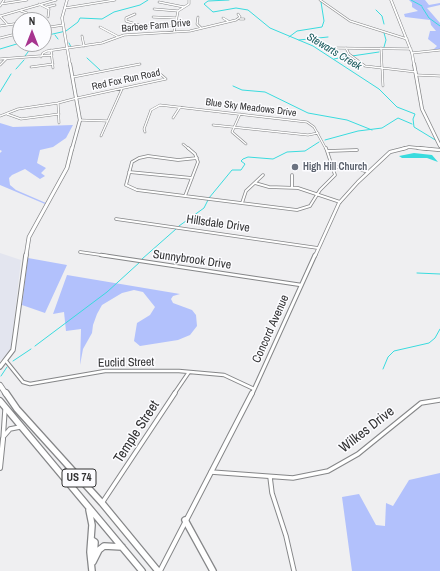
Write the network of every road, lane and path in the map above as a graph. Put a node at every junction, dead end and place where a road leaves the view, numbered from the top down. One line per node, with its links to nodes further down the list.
1 (4, 0): 12 (street)
2 (27, 0): 12 (street)
3 (51, 0): 11 (street)
4 (56, 0): 11 (street)
5 (67, 0): 16 (main road)
6 (114, 0): 16 (street)
7 (189, 0): 15 (street)
8 (320, 0): 45 (street)
9 (392, 0): 45 (highway)
10 (159, 2): 15 (street)
11 (39, 4): 14 (street); 18 (street)
12 (1, 5)
13 (55, 5): 14 (street)
14 (47, 7): 21 (street)
15 (184, 7): 19 (street)
16 (65, 8): 34 (main road)
17 (154, 9): 19 (street)
18 (19, 10): 20 (street); 24 (street)
19 (178, 11): 27 (street)
20 (24, 12)
21 (49, 12)
22 (135, 14): 35 (street)
23 (238, 14): 29 (street)
24 (0, 16): 33 (street)
25 (198, 17): 39 (street)
26 (153, 18): 27 (street)
27 (176, 18): 35 (street)
28 (223, 18): 31 (street)
29 (240, 19): 30 (street, Barbee Farm Drive); 31 (street, Barbee Farm Drive)
30 (244, 19)
31 (228, 22): 39 (street, Barbee Farm Drive)
32 (12, 24): 33 (street)
33 (7, 25): 36 (street)
34 (63, 25): 37 (street); 47 (main road)
35 (175, 25): 40 (street)
36 (0, 26)
37 (52, 27)
38 (100, 27): 43 (street)
39 (202, 28): 40 (street, Barbee Farm Drive)
40 (174, 32): 43 (street, Barbee Farm Drive)
41 (12, 35): 44 (street)
42 (82, 36): 46 (street)
43 (117, 36): 46 (street, Barbee Farm Drive)
44 (0, 38)
45 (407, 39): 53 (highway)
46 (84, 46): 47 (street, Barbee Farm Drive)
47 (68, 48): 51 (street, Barbee Farm Drive); 70 (main road)
48 (337, 48): 49 (street)
49 (346, 48): 50 (street); 65 (street)
50 (381, 48): 53 (street); 65 (street)
51 (52, 50)
52 (440, 50): 53 (street)
53 (412, 51): 67 (highway)
54 (46, 52): 57 (street)
55 (51, 52): 56 (street)
56 (52, 56): 57 (street); 60 (street)
57 (41, 57): 59 (street)
58 (0, 59): 59 (street)
59 (7, 59): 62 (street)
60 (53, 64): 63 (street); 64 (street)
61 (140, 64): 70 (street)
62 (0, 65)
63 (31, 67)
64 (53, 68)
65 (382, 68): 67 (street); 71 (street)
66 (158, 72): 73 (street, Red Fox Run Road)
67 (416, 72): 68 (highway)
68 (417, 75): 69 (street); 91 (highway)
69 (440, 76)
70 (73, 77): 73 (main road)
71 (383, 86)
72 (122, 89): 82 (street)
73 (77, 98): 74 (street); 81 (main road)
74 (58, 103): 76 (street); 77 (street)
75 (180, 107): 78 (street, Blue Sky Meadows Drive); 80 (street); 86 (street, Blue Sky Meadows Drive)
76 (7, 113): 77 (street); 79 (street)
77 (59, 114): 83 (street)
78 (240, 114): 85 (street); 87 (street, Blue Sky Meadows Drive)
79 (0, 116)
80 (173, 118)
81 (80, 120): 82 (street); 112 (main road)
82 (108, 121): 88 (street)
83 (59, 123)
84 (213, 124): 85 (street)
85 (235, 126): 87 (street); 90 (street)
86 (145, 132)
87 (318, 134): 94 (street, Blue Sky Meadows Drive)
88 (101, 136)
89 (183, 144): 95 (street)
90 (246, 144)
91 (440, 146)
92 (357, 150): 94 (street)
93 (440, 150): 98 (street, Concord Avenue)
94 (328, 151): 96 (street, Blue Sky Meadows Drive)
95 (197, 158): 97 (street); 101 (street)
96 (334, 167): 98 (street); 104 (street)
97 (129, 172): 101 (street); 105 (street)
98 (368, 172): 106 (street, Concord Avenue)
99 (263, 175): 102 (street)
100 (292, 175): 103 (street)
101 (192, 178): 105 (street)
102 (255, 183): 103 (street); 107 (street)
103 (292, 187): 104 (street)
104 (317, 194): 106 (street); 107 (street)
105 (186, 196): 107 (street)
106 (340, 202): 109 (street, Concord Avenue)
107 (242, 203)
108 (116, 219): 109 (street, Hillsdale Drive)
109 (318, 248): 111 (street, Concord Avenue)
110 (80, 252): 111 (street, Sunnybrook Drive)
111 (301, 285): 116 (street, Concord Avenue)
112 (6, 361): 113 (main road); 114 (street, Euclid Street)
113 (0, 367)
114 (189, 372): 116 (street, Euclid Street); 125 (street, Temple Street)
115 (0, 385): 125 (highway, US 74)
116 (254, 389): 123 (street, Concord Avenue)
117 (440, 400): 124 (street, Wilkes Drive)
118 (0, 401): 119 (highway, US 74)
119 (5, 408): 120 (highway, US 74); 121 (street)
120 (20, 427): 121 (street); 126 (highway, US 74)
121 (3, 439): 122 (street)
122 (0, 468)
123 (210, 472): 124 (street, Wilkes Drive); 127 (street, Concord Avenue)
124 (270, 477): 135 (street)
125 (102, 503): 133 (highway, US 74)
126 (87, 506): 128 (highway); 129 (highway, US 74)
127 (185, 520): 133 (street, Concord Avenue); 134 (highway)
128 (92, 540): 130 (highway); 131 (highway)
129 (122, 547): 130 (highway); 132 (highway, US 74)
130 (94, 556): 131 (highway)
131 (92, 569)
132 (142, 571)
133 (159, 571)
134 (213, 571)
135 (294, 571)

